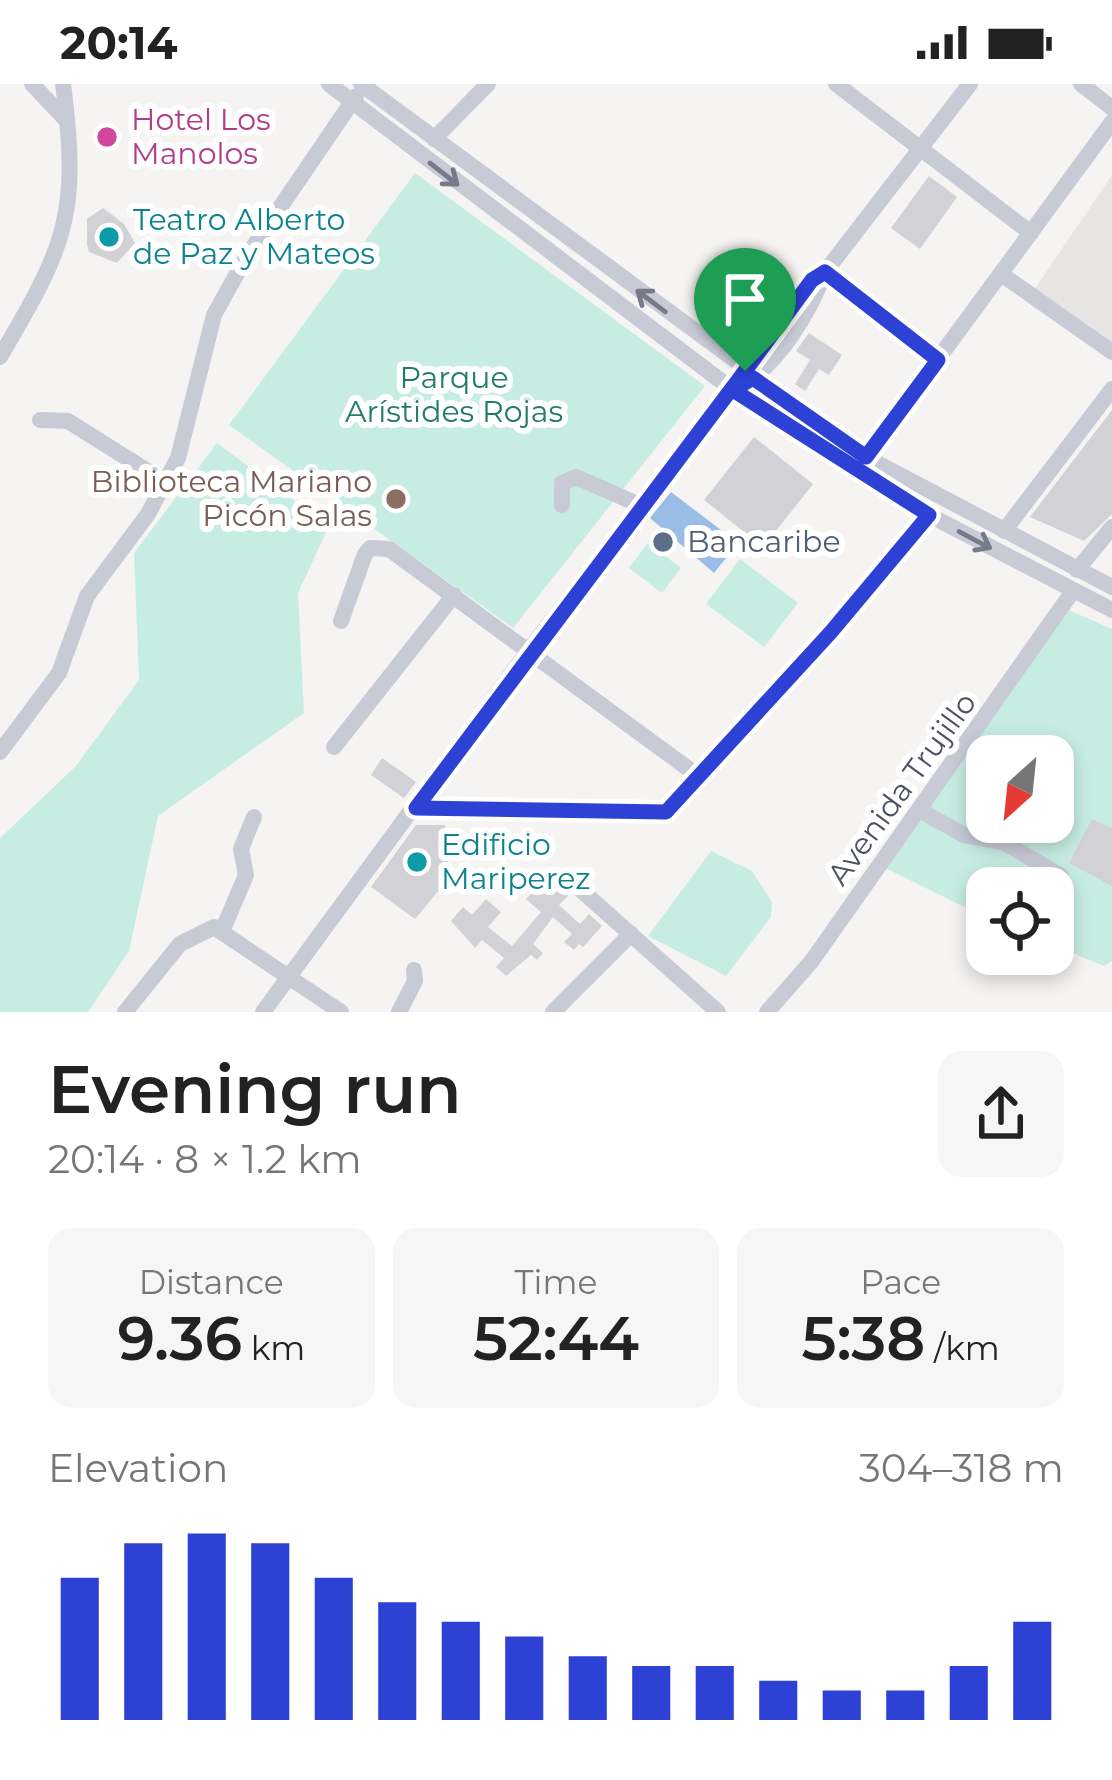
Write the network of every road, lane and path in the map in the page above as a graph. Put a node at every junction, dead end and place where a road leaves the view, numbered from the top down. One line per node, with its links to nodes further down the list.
1 (32, 84): 11 (street)
2 (63, 84): 11 (street)
3 (329, 84): 9 (street)
4 (364, 84): 9 (street); 13 (street)
5 (488, 84): 13 (street)
6 (970, 84): 14 (street)
7 (1081, 84): 10 (street)
8 (846, 87): 14 (street)
9 (352, 102): 23 (street, one-way to 23); 26 (street)
10 (1112, 108)
11 (68, 121): 19 (street)
12 (1112, 122): 15 (street)
13 (434, 140): 21 (street, one-way to 13)
14 (919, 149): 15 (street); 16 (street)
15 (1031, 233): 17 (street)
16 (825, 272): 20 (street); 21 (street)
17 (1001, 274): 18 (street); 20 (street)
18 (1112, 352)
19 (0, 357)
20 (938, 360): 25 (street)
21 (749, 375): 23 (street); 25 (street)
22 (1112, 389): 31 (street)
23 (733, 390): 27 (street); 29 (street)
24 (40, 420): 26 (street)
25 (866, 457): 31 (street)
26 (165, 482): 40 (street)
27 (640, 505): 28 (street); 38 (street)
28 (562, 506)
29 (929, 515): 34 (street, one-way to 34); 41 (street)
30 (1112, 527): 32 (street)
31 (1004, 531): 32 (street)
32 (1077, 570): 33 (street)
33 (1112, 587)
34 (1073, 591): 36 (street); 43 (street, Avenida Trujillo)
35 (454, 595): 37 (street); 38 (street); 39 (street)
36 (1112, 610)
37 (341, 621)
38 (530, 650): 41 (street); 42 (street)
39 (334, 747)
40 (0, 752)
41 (701, 778): 42 (street)
42 (416, 808): 50 (street)
43 (921, 811): 45 (street); 57 (street, Avenida Trujillo)
44 (254, 818): 47 (street)
45 (1046, 867)
46 (572, 882): 48 (street)
47 (223, 928): 50 (street); 52 (street)
48 (631, 934): 55 (street); 56 (street)
49 (414, 970): 54 (street)
50 (290, 976): 51 (street); 53 (street)
51 (336, 1010)
52 (125, 1012)
53 (263, 1012)
54 (399, 1012)
55 (554, 1012)
56 (718, 1012)
57 (767, 1012)

